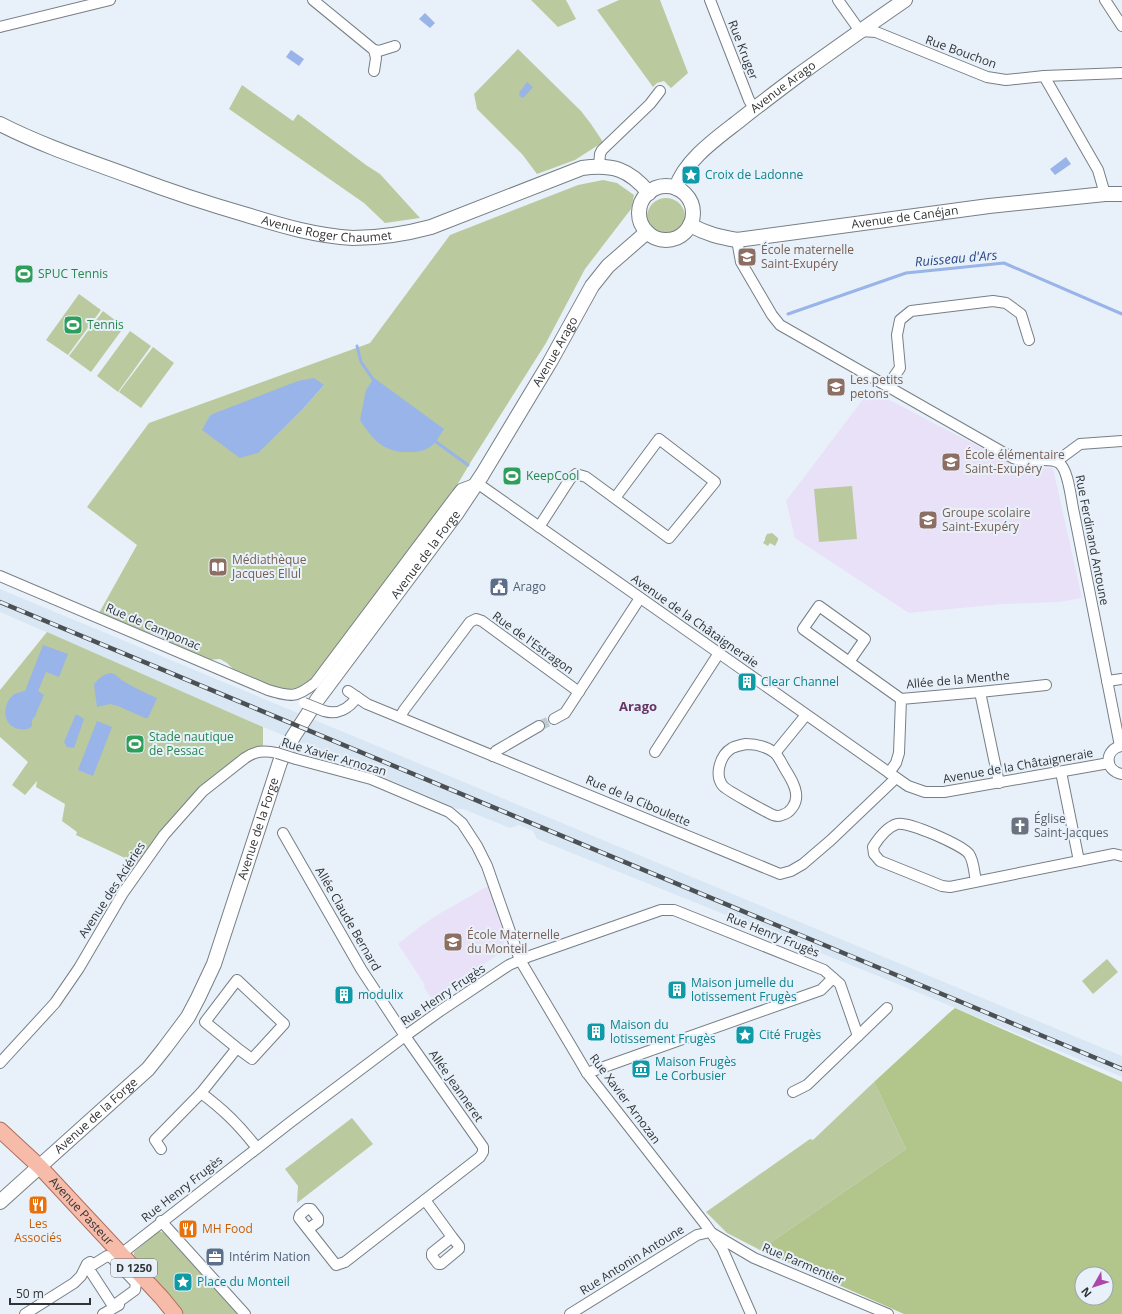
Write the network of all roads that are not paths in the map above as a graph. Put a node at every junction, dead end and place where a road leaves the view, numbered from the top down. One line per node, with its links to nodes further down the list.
1 (110, 0): 8 (street)
2 (313, 0): 11 (street)
3 (710, 0): 16 (street, Rue Kruger)
4 (838, 0): 9 (street)
5 (905, 0): 9 (main road, Avenue Arago)
6 (1105, 0): 7 (street)
7 (1122, 26)
8 (0, 27)
9 (860, 31): 14 (street, Rue Bouchon); 16 (main road, Avenue Arago)
10 (395, 46): 11 (street)
11 (374, 50): 12 (street)
12 (374, 71)
13 (1122, 73): 14 (street, Rue Bouchon)
14 (1044, 76): 21 (street)
15 (660, 91): 18 (street)
16 (754, 108): 19 (main road, Avenue Arago)
17 (0, 124): 18 (main road, Avenue Roger Chaumet)
18 (599, 166): 20 (main road, Avenue Roger Chaumet)
19 (676, 188): 20 (main road); 23 (main road)
20 (649, 193): 24 (main road)
21 (1105, 194): 22 (main road, Avenue de Canéjan); 25 (main road, Avenue de Canéjan)
22 (1122, 194)
23 (690, 225): 24 (main road); 25 (main road, Avenue de Canéjan)
24 (647, 232): 30 (main road, Avenue Arago)
25 (737, 240): 27 (street)
26 (1029, 340): 27 (street)
27 (888, 386): 29 (street)
28 (1122, 441): 29 (street)
29 (1057, 461): 38 (street, Rue Ferdinand Antoune)
30 (477, 483): 32 (street, Avenue de la Châtaigneraie); 44 (street); 77 (main road, Avenue de la Forge)
31 (615, 498): 31 (street); 32 (street)
32 (539, 527): 34 (street, Avenue de la Châtaigneraie)
33 (0, 576): 44 (street, Rue de Camponac)
34 (640, 598): 35 (street, Avenue de la Châtaigneraie); 41 (street)
35 (719, 654): 46 (street, Avenue de la Châtaigneraie); 52 (street)
36 (849, 662): 36 (street); 45 (street)
37 (1122, 679): 38 (street)
38 (1107, 681): 50 (street, Rue Ferdinand Antoune)
39 (1046, 685): 42 (street, Allée de la Menthe)
40 (348, 691): 43 (street, Rue de la Ciboulette)
41 (579, 692): 47 (street, Rue de l'Estragon); 48 (street)
42 (980, 692): 45 (street, Allée de la Menthe); 59 (street)
43 (357, 698): 44 (street, Rue de Camponac, bridge); 47 (street, Rue de la Ciboulette)
44 (301, 699)
45 (901, 699): 58 (street, Allée de la Menthe)
46 (806, 715): 53 (street); 58 (street, Avenue de la Châtaigneraie)
47 (400, 717): 54 (street, Rue de la Ciboulette)
48 (554, 719)
49 (540, 726): 54 (street)
50 (1121, 746): 55 (street)
51 (263, 751): 64 (street, Rue Xavier Arnozan, bridge); 70 (street, Avenue des Aciéries)
52 (655, 752)
53 (775, 753): 53 (street)
54 (493, 756): 58 (street, Rue de la Ciboulette)
55 (1109, 763): 56 (street, Avenue de la Châtaigneraie); 57 (street)
56 (1061, 772): 59 (street, Avenue de la Châtaigneraie); 62 (street)
57 (1122, 774)
58 (892, 776): 59 (street, Avenue de la Châtaigneraie)
59 (999, 783)
60 (283, 833): 67 (street, Allée Claude Bernard)
61 (1122, 856): 62 (street)
62 (1079, 861): 63 (street)
63 (976, 881): 63 (street)
64 (520, 960): 65 (street, Rue Henry Frugès); 67 (street, Rue Henry Frugès); 71 (street, Rue Xavier Arnozan)
65 (833, 978): 68 (street, Rue Henry Frugès); 71 (street)
66 (887, 1008): 68 (street)
67 (405, 1036): 75 (street, Rue Henry Frugès); 78 (street, Allée Jeanneret)
68 (858, 1036): 73 (street)
69 (237, 1048): 69 (street); 72 (street)
70 (0, 1063)
71 (587, 1073): 82 (street, Rue Xavier Arnozan)
72 (201, 1092): 75 (street); 76 (street)
73 (793, 1092)
74 (0, 1130): 77 (main road, Avenue Pasteur / D 1250)
75 (256, 1148): 80 (street, Rue Henry Frugès)
76 (161, 1149)
77 (40, 1167): 79 (main road, Avenue de la Forge); 84 (main road, Avenue Pasteur / D 1250)
78 (425, 1200): 81 (street); 83 (street)
79 (0, 1202)
80 (161, 1221): 84 (street, Rue Henry Frugès); 90 (street)
81 (308, 1229)
82 (710, 1232): 91 (street, Rue Antonin Antoune); 92 (street, Rue Xavier Arnozan); 93 (street, Rue Parmentier)
83 (452, 1237)
84 (117, 1250): 85 (main road, Avenue Pasteur / D 1250); 87 (street, Rue Henry Frugès)
85 (146, 1281): 88 (street); 89 (main road, Avenue Pasteur / D 1250)
86 (113, 1306): 86 (street)
87 (25, 1314)
88 (103, 1314)
89 (175, 1314)
90 (245, 1314)
91 (570, 1314)
92 (751, 1314)
93 (888, 1314)

